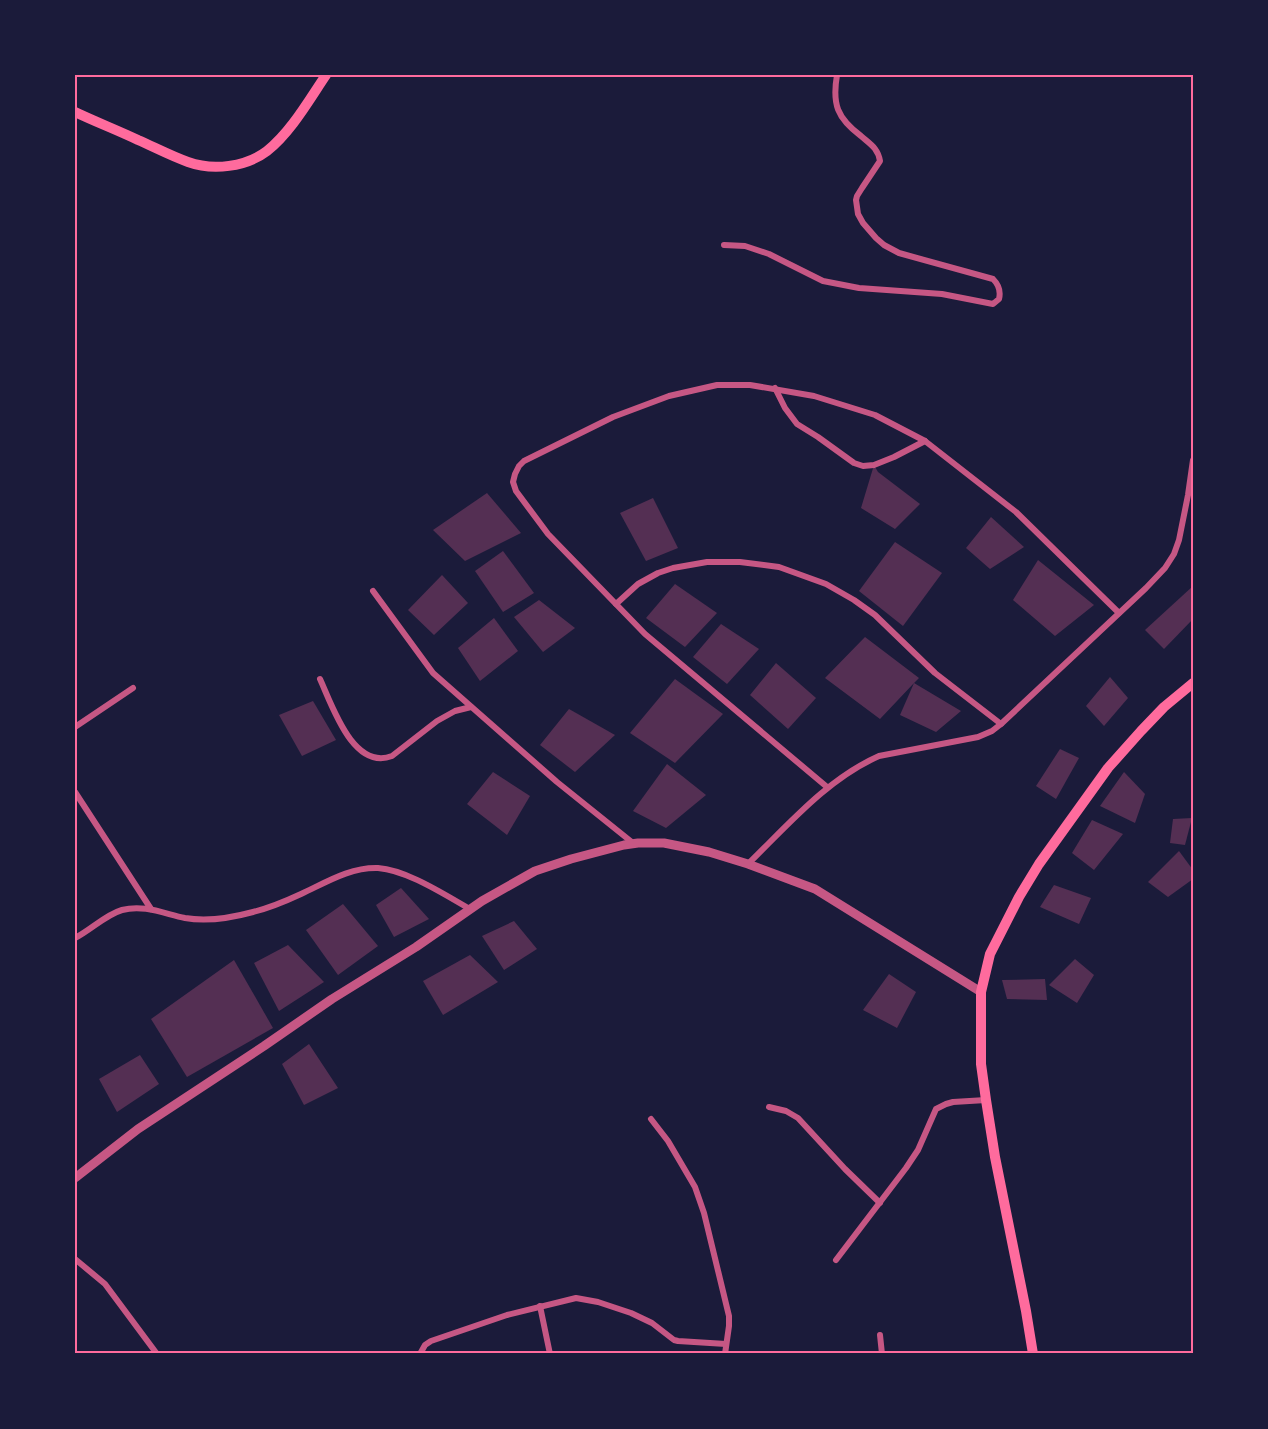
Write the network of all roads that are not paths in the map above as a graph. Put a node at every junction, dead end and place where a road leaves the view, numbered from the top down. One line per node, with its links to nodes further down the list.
1 (326, 75): 3 (main road)
2 (837, 75): 4 (street)
3 (75, 111)
4 (724, 245)
5 (775, 388): 6 (street); 6 (street); 9 (street)
6 (925, 441): 10 (street)
7 (1193, 460): 10 (street)
8 (373, 591): 14 (street)
9 (616, 604): 15 (street); 17 (street)
10 (1119, 613): 15 (street)
11 (320, 679): 14 (street)
12 (1193, 682): 24 (main road)
13 (133, 688): 16 (street)
14 (471, 707): 19 (street)
15 (1001, 724): 17 (street)
16 (75, 727)
17 (827, 787): 20 (street)
18 (75, 792): 21 (street)
19 (633, 844): 20 (street); 22 (street)
20 (748, 864): 24 (street)
21 (151, 909): 22 (street); 23 (street)
22 (470, 909): 28 (street)
23 (75, 938)
24 (981, 992): 25 (main road)
25 (986, 1100): 29 (street); 40 (main road)
26 (769, 1107): 29 (street)
27 (651, 1119): 34 (street)
28 (75, 1178)
29 (880, 1203): 31 (street)
30 (75, 1259): 35 (street)
31 (836, 1260)
32 (540, 1306): 34 (street); 36 (street); 37 (street)
33 (880, 1335): 39 (street)
34 (726, 1344): 38 (street)
35 (157, 1354)
36 (420, 1354)
37 (550, 1354)
38 (725, 1354)
39 (882, 1354)
40 (1033, 1354)

